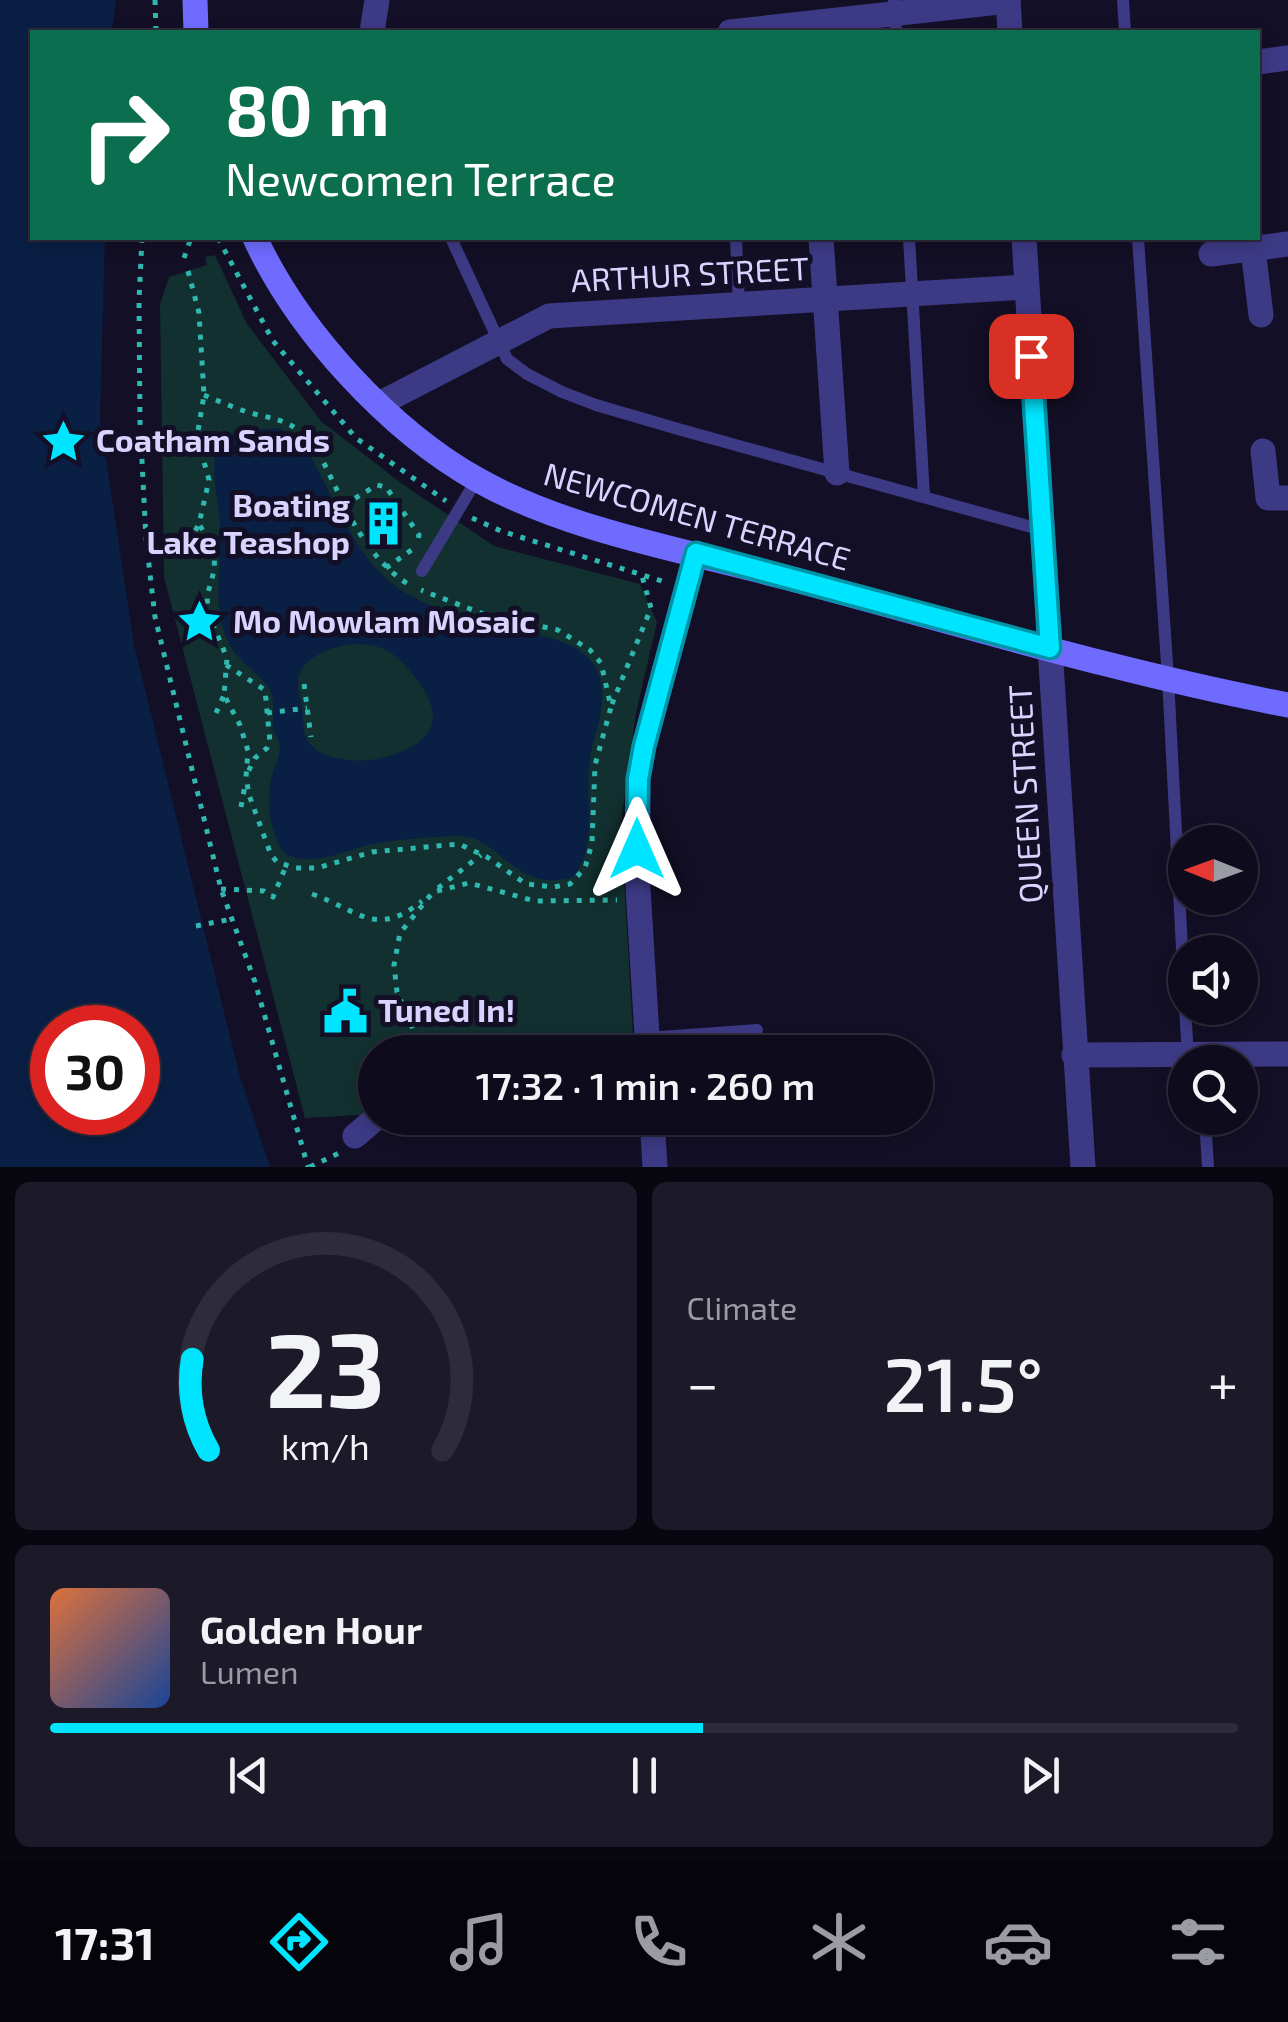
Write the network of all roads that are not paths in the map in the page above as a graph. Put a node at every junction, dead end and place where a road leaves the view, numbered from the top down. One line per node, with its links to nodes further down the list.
1 (194, 0): 7 (street)
2 (376, 0): 8 (street)
3 (1008, 0): 5 (street); 10 (street)
4 (1123, 0): 11 (lane)
5 (895, 16): 6 (street)
6 (810, 29): 9 (street)
7 (196, 30)
8 (372, 30)
9 (783, 30)
10 (1010, 30)
11 (1125, 30)
12 (1288, 58): 13 (street)
13 (1260, 62)
14 (256, 240): 30 (street, NEWCOMEN TERRACE)
15 (453, 240): 29 (lane)
16 (736, 240): 27 (lane)
17 (821, 240): 26 (street)
18 (909, 240): 25 (lane)
19 (1024, 240): 24 (street, QUEEN STREET)
20 (1138, 240): 40 (lane)
21 (1288, 244): 22 (street)
22 (1253, 249): 23 (street); 28 (street)
23 (1211, 254)
24 (1026, 287): 25 (street, ARTHUR STREET); 36 (street, QUEEN STREET)
25 (912, 295): 26 (street, ARTHUR STREET); 34 (lane)
26 (824, 300): 27 (street, ARTHUR STREET); 32 (street)
27 (739, 306): 29 (street, ARTHUR STREET)
28 (1261, 315)
29 (497, 341): 30 (street, ARTHUR STREET); 32 (lane)
30 (379, 404): 33 (street, NEWCOMEN TERRACE)
31 (1262, 451): 35 (street)
32 (837, 474): 34 (lane)
33 (477, 480): 37 (street, NEWCOMEN TERRACE); 38 (lane)
34 (924, 496): 36 (lane)
35 (1288, 498)
36 (1042, 530): 39 (street, QUEEN STREET)
37 (696, 553): 39 (street, NEWCOMEN TERRACE); 44 (street)
38 (422, 571)
39 (1050, 648): 40 (street, NEWCOMEN TERRACE); 47 (street, QUEEN STREET)
40 (1168, 678): 41 (street, NEWCOMEN TERRACE); 42 (lane)
41 (1288, 705)
42 (1181, 935)
43 (757, 1030): 45 (lane)
44 (646, 1035)
45 (720, 1035)
46 (1288, 1054): 48 (street)
47 (1074, 1055): 49 (street); 55 (street, QUEEN STREET)
48 (1258, 1055)
49 (1168, 1057)
50 (358, 1133): 53 (street)
51 (653, 1135): 54 (street)
52 (1207, 1135): 56 (lane)
53 (355, 1136)
54 (655, 1167)
55 (1083, 1167)
56 (1208, 1167)

